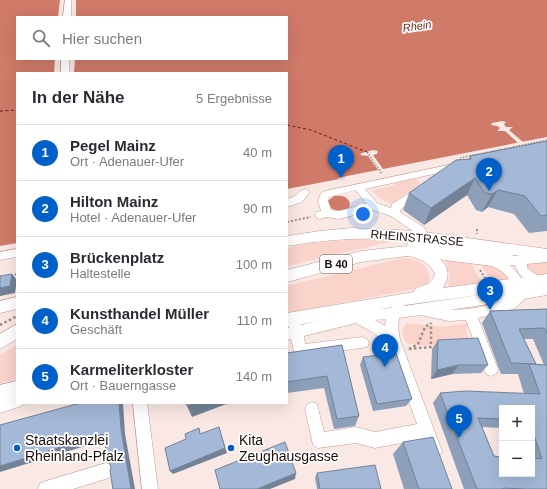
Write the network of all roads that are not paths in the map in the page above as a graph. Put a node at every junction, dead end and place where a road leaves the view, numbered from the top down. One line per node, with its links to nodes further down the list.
1 (68, 0): 2 (main road)
2 (67, 16)
3 (65, 60): 4 (main road)
4 (65, 72)
5 (359, 187): 8 (street); 8 (street); 9 (street)
6 (305, 192): 7 (street)
7 (288, 203)
8 (373, 206): 9 (street)
9 (395, 210): 10 (street)
10 (421, 231)
11 (288, 241): 17 (main road, RHEINSTRASSE)
12 (386, 252): 14 (main road, RHEINSTRASSE / B 40); 17 (main road); 20 (main road, RHEINSTRASSE / B 40)
13 (16, 253): 16 (street)
14 (421, 253): 19 (street, RHEINSTRASSE); 24 (main road, RHEINSTRASSE)
15 (547, 254): 17 (main road, RHEINSTRASSE)
16 (0, 256)
17 (528, 256): 18 (street, RHEINSTRASSE); 19 (street, RHEINSTRASSE); 21 (street)
18 (547, 258)
19 (494, 262): 22 (street, RHEINSTRASSE)
20 (288, 276)
21 (544, 288): 22 (main road, RHEINSTRASSE)
22 (520, 289): 24 (main road, RHEINSTRASSE); 26 (street, RHEINSTRASSE); 28 (street, RHEINSTRASSE)
23 (16, 303): 25 (main road)
24 (399, 304): 26 (street, RHEINSTRASSE); 27 (main road, RHEINSTRASSE); 29 (street, RHEINSTRASSE); 32 (street)
25 (0, 307)
26 (418, 310): 28 (street, RHEINSTRASSE)
27 (334, 311): 29 (street); 30 (main road, RHEINSTRASSE)
28 (470, 314): 35 (street)
29 (356, 317): 30 (street, RHEINSTRASSE); 32 (street)
30 (291, 326): 34 (street)
31 (16, 332): 33 (main road)
32 (393, 340): 42 (street)
33 (0, 342)
34 (362, 343)
35 (491, 369)
36 (16, 389): 37 (main road)
37 (0, 393)
38 (16, 401): 40 (street)
39 (140, 404): 46 (street)
40 (0, 406)
41 (312, 409): 42 (street)
42 (426, 430): 43 (street)
43 (439, 464)
44 (106, 471): 45 (street)
45 (46, 489)
46 (150, 489)

